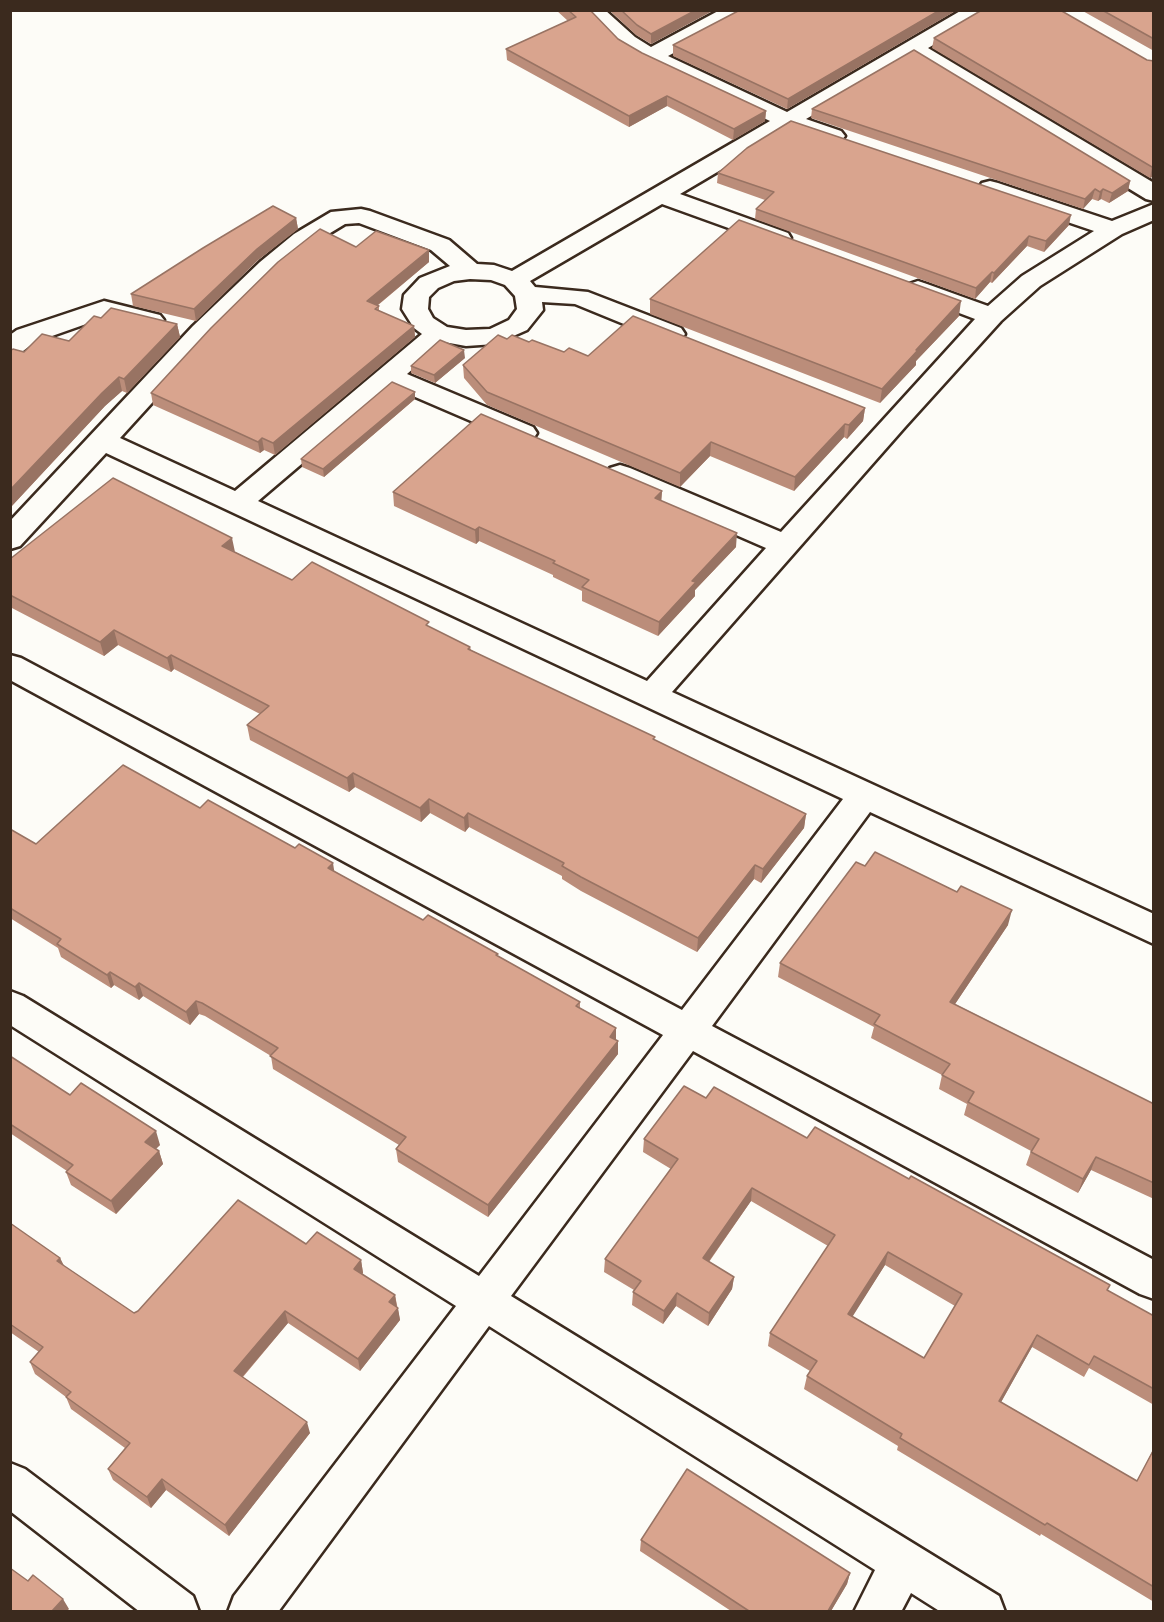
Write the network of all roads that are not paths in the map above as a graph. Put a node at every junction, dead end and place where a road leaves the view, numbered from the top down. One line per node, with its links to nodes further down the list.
1 (592, 10): 5 (street)
2 (737, 10): 5 (street)
3 (978, 10): 4 (street)
4 (913, 48): 6 (street); 9 (street)
5 (651, 56): 6 (street)
6 (788, 121): 7 (street); 10 (street)
7 (855, 143)
8 (967, 180): 12 (street)
9 (1154, 194)
10 (661, 195): 13 (street); 16 (street)
11 (1154, 211): 12 (street)
12 (1113, 229): 17 (street)
13 (796, 244)
14 (470, 271): 16 (street); 18 (street); 19 (street)
15 (894, 280): 17 (street)
16 (521, 287): 19 (street); 20 (street)
17 (992, 316): 28 (street)
18 (184, 328): 21 (street); 23 (street)
19 (439, 333): 22 (street)
20 (699, 344)
21 (10, 348)
22 (389, 376): 24 (street); 26 (street)
23 (104, 441): 26 (street); 27 (street)
24 (546, 443)
25 (601, 466): 28 (street)
26 (238, 503): 30 (street)
27 (10, 539)
28 (786, 545): 30 (street)
29 (10, 666): 34 (street)
30 (652, 695): 31 (street)
31 (865, 795): 32 (street); 34 (street)
32 (1154, 930)
33 (10, 1006): 36 (street)
34 (688, 1031): 35 (street); 36 (street)
35 (1154, 1281)
36 (483, 1302): 38 (street); 40 (street)
37 (10, 1484): 39 (street)
38 (904, 1562): 41 (street); 42 (street)
39 (177, 1611)
40 (250, 1611)
41 (876, 1611)
42 (983, 1611)

